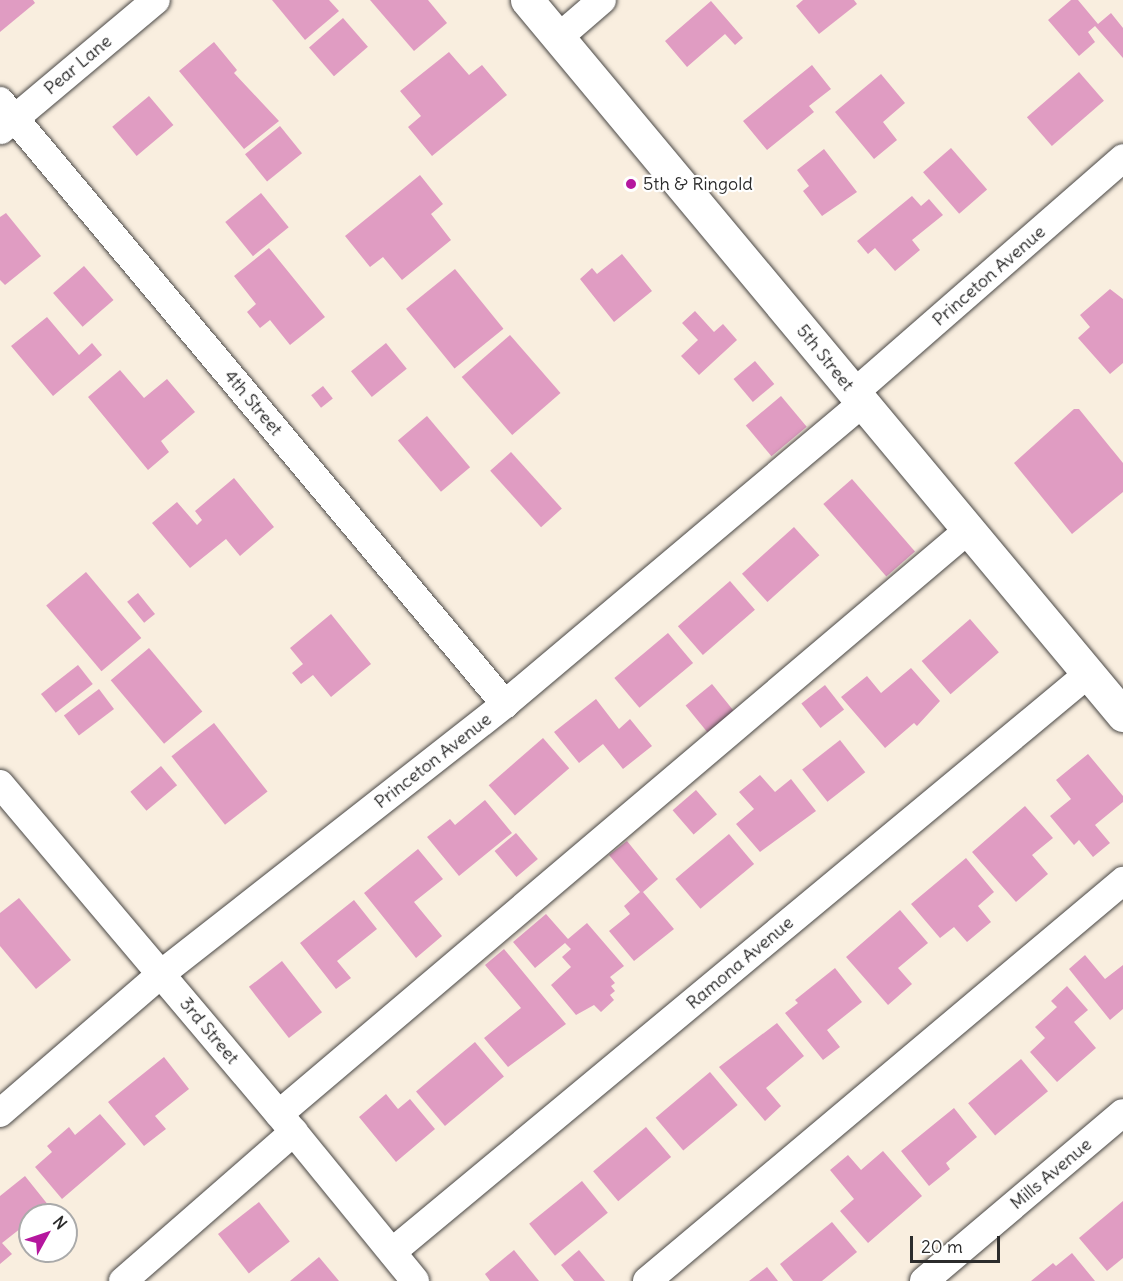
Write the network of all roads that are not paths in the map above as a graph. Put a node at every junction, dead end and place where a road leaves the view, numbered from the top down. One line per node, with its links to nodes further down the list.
1 (156, 0): 5 (street, Pear Lane)
2 (527, 0): 4 (main road, 5th Street)
3 (602, 0): 4 (street)
4 (558, 38): 7 (main road, 5th Street)
5 (5, 117): 10 (street, 4th Street)
6 (1123, 158): 7 (street, Princeton Avenue)
7 (858, 398): 8 (main road, 5th Street); 10 (street, Princeton Avenue)
8 (967, 531): 9 (main road, 5th Street); 17 (street)
9 (1088, 674): 11 (main road, 5th Street); 18 (street, Ramona Avenue)
10 (505, 704): 14 (street, Princeton Avenue)
11 (1123, 715)
12 (0, 784): 14 (street, 3rd Street)
13 (1123, 881): 21 (street)
14 (161, 974): 15 (street, Princeton Avenue); 17 (street, 3rd Street)
15 (0, 1113)
16 (1123, 1113): 22 (street, Mills Avenue)
17 (287, 1123): 18 (street, 3rd Street); 19 (street)
18 (392, 1252): 20 (street, 3rd Street)
19 (123, 1281)
20 (415, 1281)
21 (647, 1281)
22 (924, 1281)

